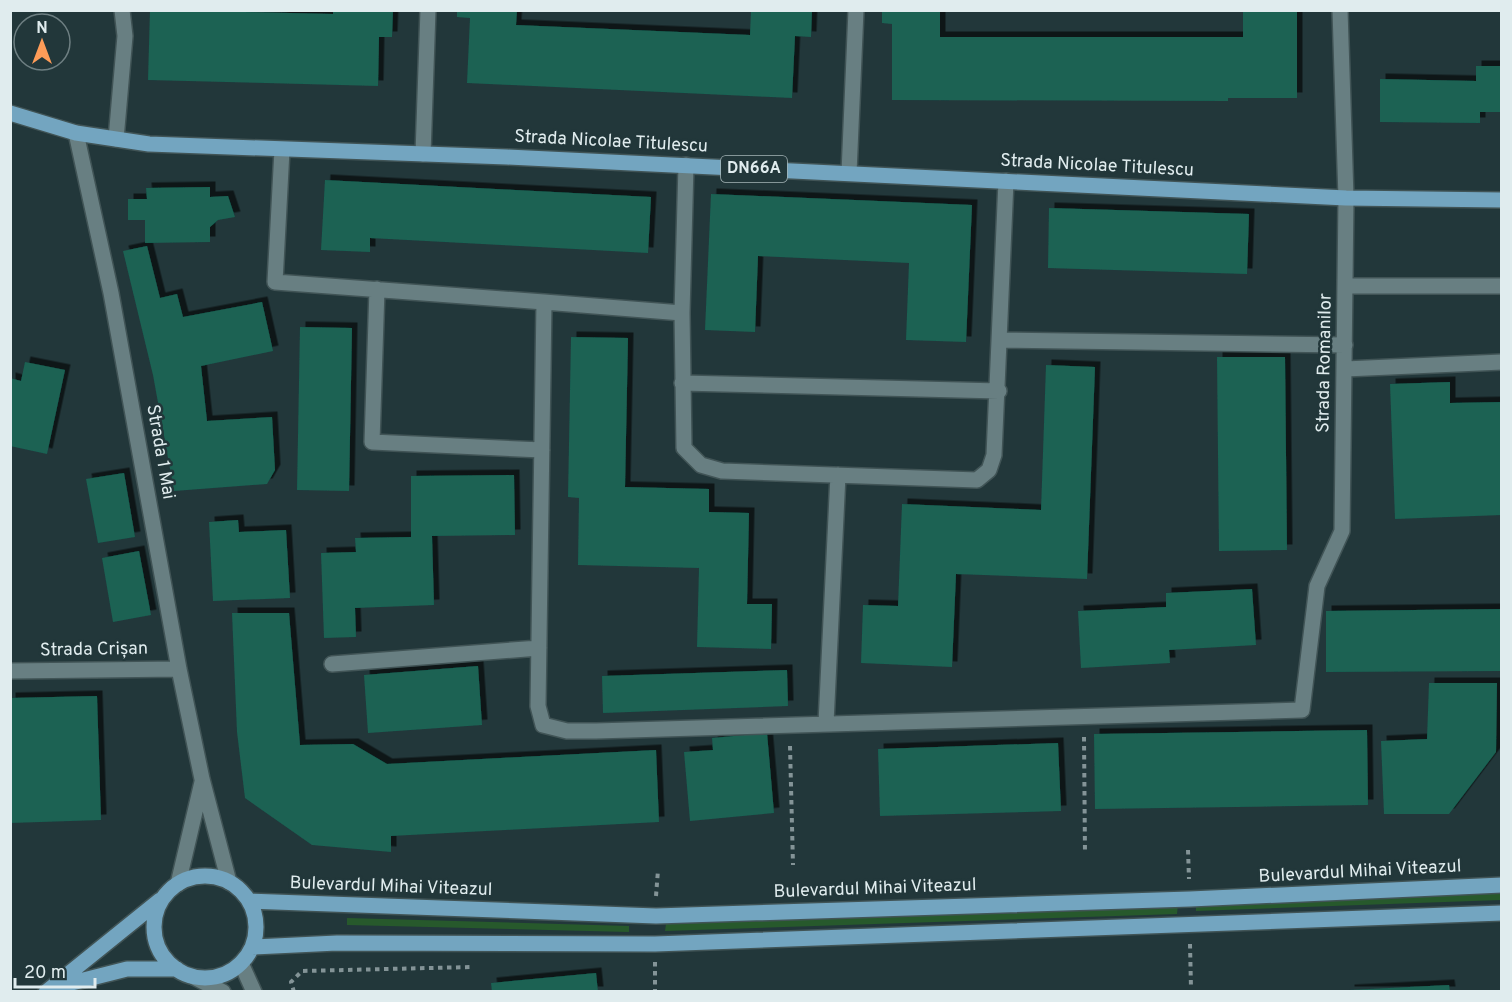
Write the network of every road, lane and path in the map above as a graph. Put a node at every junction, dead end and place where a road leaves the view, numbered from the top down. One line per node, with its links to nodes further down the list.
1 (122, 10): 7 (street)
2 (428, 10): 9 (street)
3 (856, 10): 11 (street)
4 (1340, 10): 13 (street, Strada Romanilor)
5 (10, 113): 6 (main road, Strada Nicolae Titulescu / DN66A)
6 (76, 133): 7 (main road, Strada Nicolae Titulescu / DN66A); 30 (street, Strada 1 Mai)
7 (116, 139): 8 (main road, Strada Nicolae Titulescu / DN66A)
8 (282, 150): 9 (main road, Strada Nicolae Titulescu / DN66A); 17 (street)
9 (423, 154): 10 (main road, Strada Nicolae Titulescu / DN66A)
10 (686, 165): 11 (main road, Strada Nicolae Titulescu / DN66A); 19 (street)
11 (849, 173): 12 (main road, Strada Nicolae Titulescu / DN66A)
12 (1006, 181): 13 (main road, Strada Nicolae Titulescu / DN66A); 20 (street)
13 (1346, 198): 14 (main road, Strada Nicolae Titulescu / DN66A); 15 (street, Strada Romanilor)
14 (1502, 200)
15 (1346, 286): 16 (street); 21 (street, Strada Romanilor)
16 (1502, 286)
17 (378, 289): 18 (street); 26 (street)
18 (544, 302): 19 (street); 26 (street)
19 (682, 314): 24 (street)
20 (999, 340): 21 (street); 25 (street)
21 (1345, 345): 23 (street, Strada Romanilor)
22 (1502, 362): 23 (street)
23 (1345, 369): 32 (street, Strada Romanilor)
24 (682, 383): 25 (street); 27 (street)
25 (999, 391): 27 (street)
26 (542, 450): 28 (street)
27 (837, 475): 33 (street)
28 (539, 648): 29 (street); 34 (street)
29 (332, 664)
30 (179, 669): 31 (street, Strada Crișan); 35 (street, Strada 1 Mai)
31 (10, 671)
32 (1084, 717): 33 (street); 37 (path)
33 (826, 723): 34 (street)
34 (790, 724): 38 (path)
35 (202, 779): 39 (street, Strada 1 Mai); 40 (street, Strada 1 Mai)
36 (1188, 850): 43 (path)
37 (1085, 854)
38 (793, 865)
39 (229, 882): 40 (main road); 44 (main road)
40 (178, 884): 42 (main road)
41 (1502, 885): 43 (main road, Bulevardul Mihai Viteazul)
42 (163, 898): 50 (main road); 53 (main road)
43 (1190, 899): 44 (main road, Bulevardul Mihai Viteazul)
44 (250, 901): 47 (main road)
45 (1502, 913): 47 (main road)
46 (1190, 944): 52 (path)
47 (252, 947): 49 (main road)
48 (655, 961): 56 (path)
49 (241, 963): 51 (main road); 55 (street)
50 (177, 969): 51 (main road); 53 (main road)
51 (194, 977): 54 (street)
52 (1191, 988)
53 (48, 990)
54 (223, 992)
55 (254, 992)
56 (655, 992)

